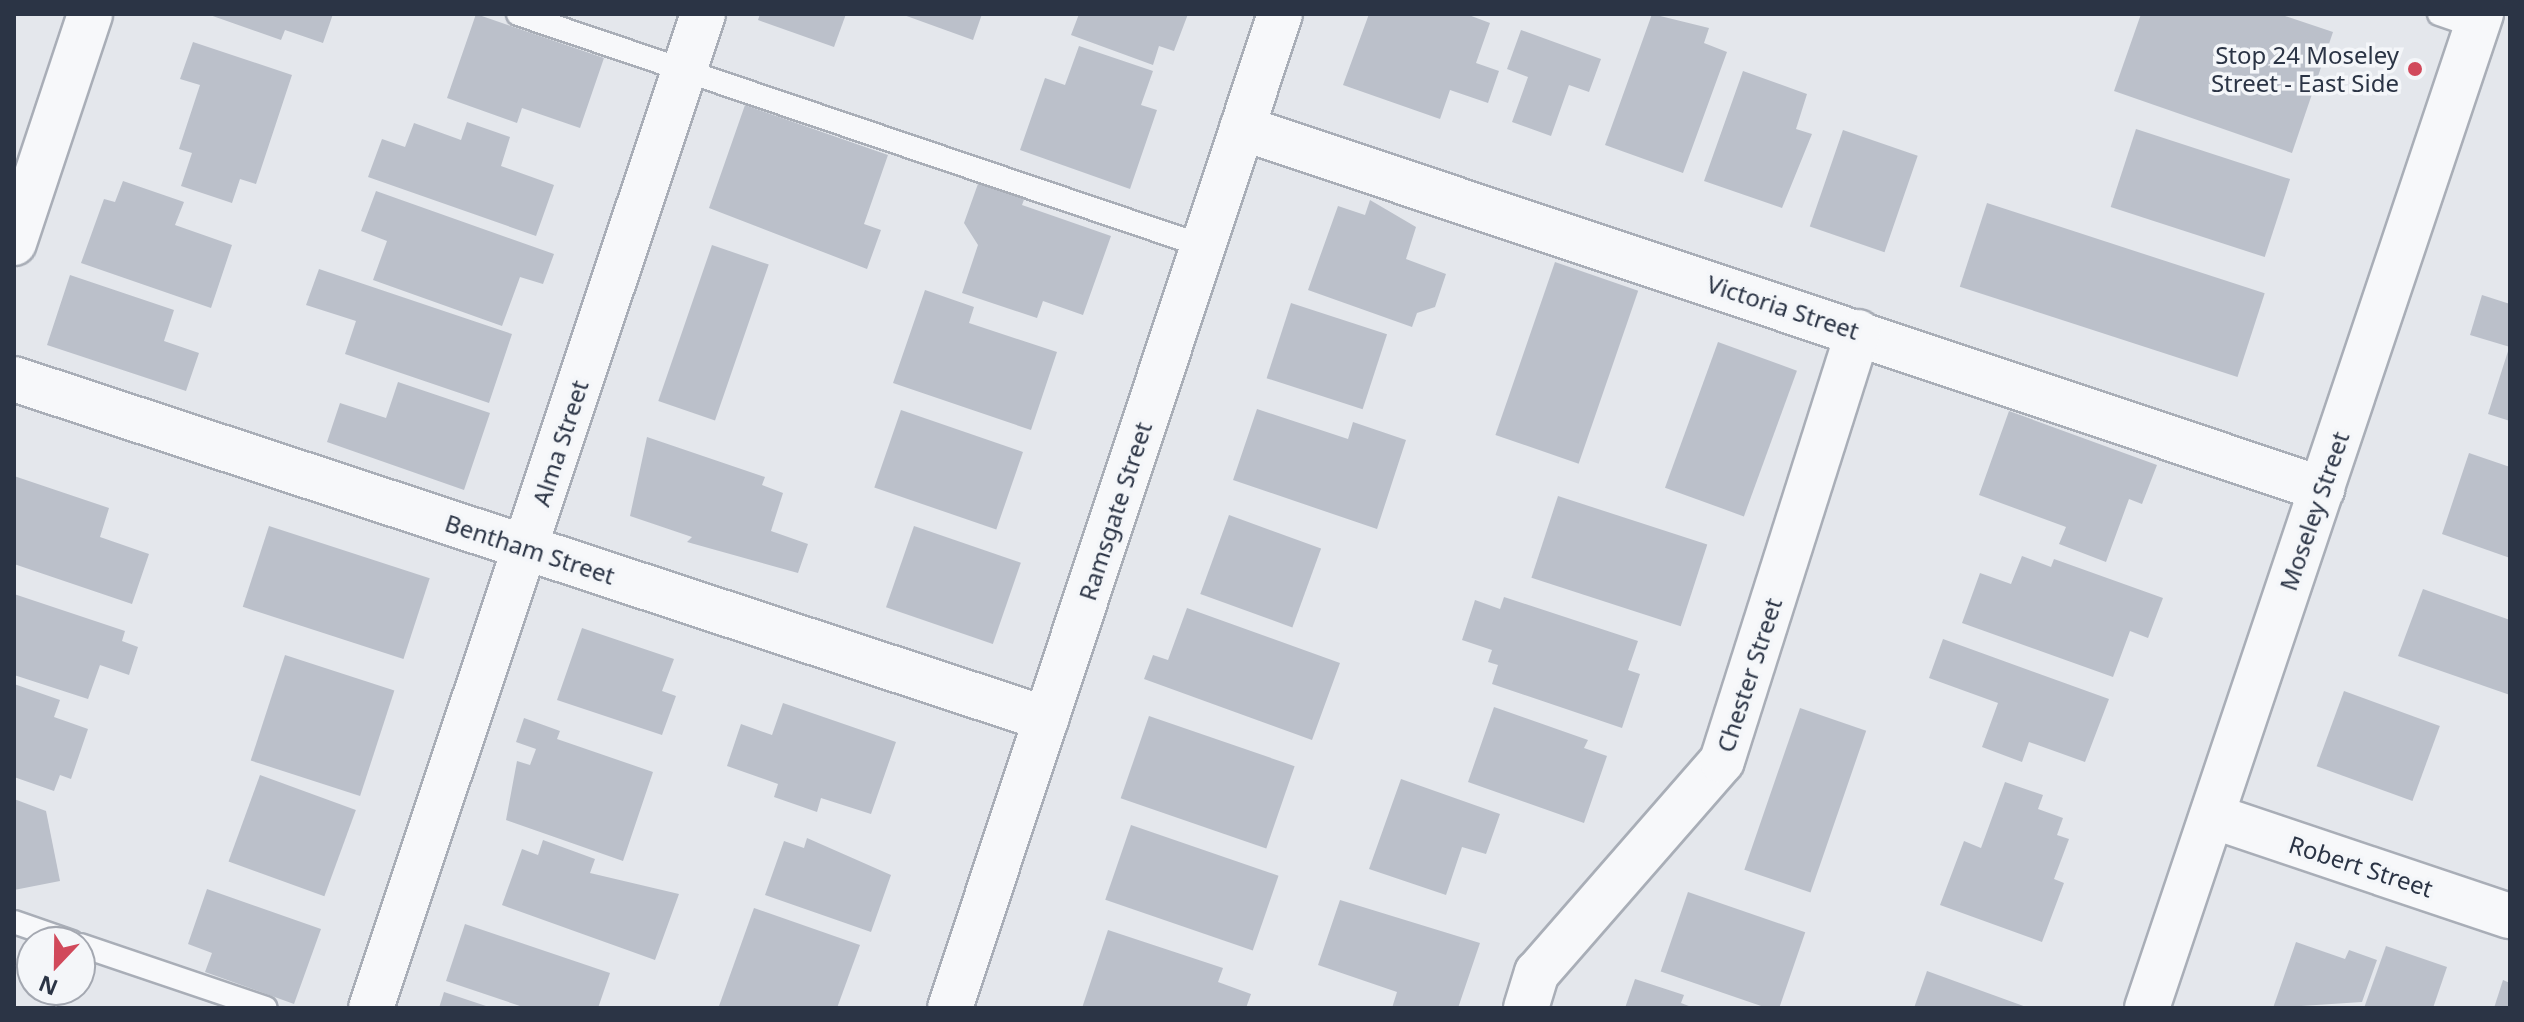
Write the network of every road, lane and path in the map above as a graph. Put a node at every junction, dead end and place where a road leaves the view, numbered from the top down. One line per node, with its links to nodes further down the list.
1 (90, 14): 8 (street)
2 (518, 14): 6 (lane)
3 (703, 14): 6 (street, Alma Street)
4 (1280, 14): 7 (street, Ramsgate Street)
5 (2465, 18): 12 (street, Moseley Street)
6 (684, 70): 9 (lane); 13 (street, Alma Street)
7 (1242, 128): 9 (street, Ramsgate Street); 10 (street, Victoria Street)
8 (14, 243)
9 (1203, 246): 14 (street, Ramsgate Street)
10 (1858, 332): 12 (street, Victoria Street); 21 (street, Chester Street)
11 (14, 379): 13 (street, Bentham Street)
12 (2322, 489): 15 (street, Moseley Street)
13 (525, 548): 14 (street, Bentham Street); 19 (street, Alma Street)
14 (1046, 719): 20 (street, Ramsgate Street)
15 (2212, 816): 16 (street, Robert Street); 22 (street, Moseley Street)
16 (2510, 916)
17 (96, 950): 18 (lane)
18 (266, 1008)
19 (371, 1008)
20 (950, 1008)
21 (1526, 1008)
22 (2147, 1008)

